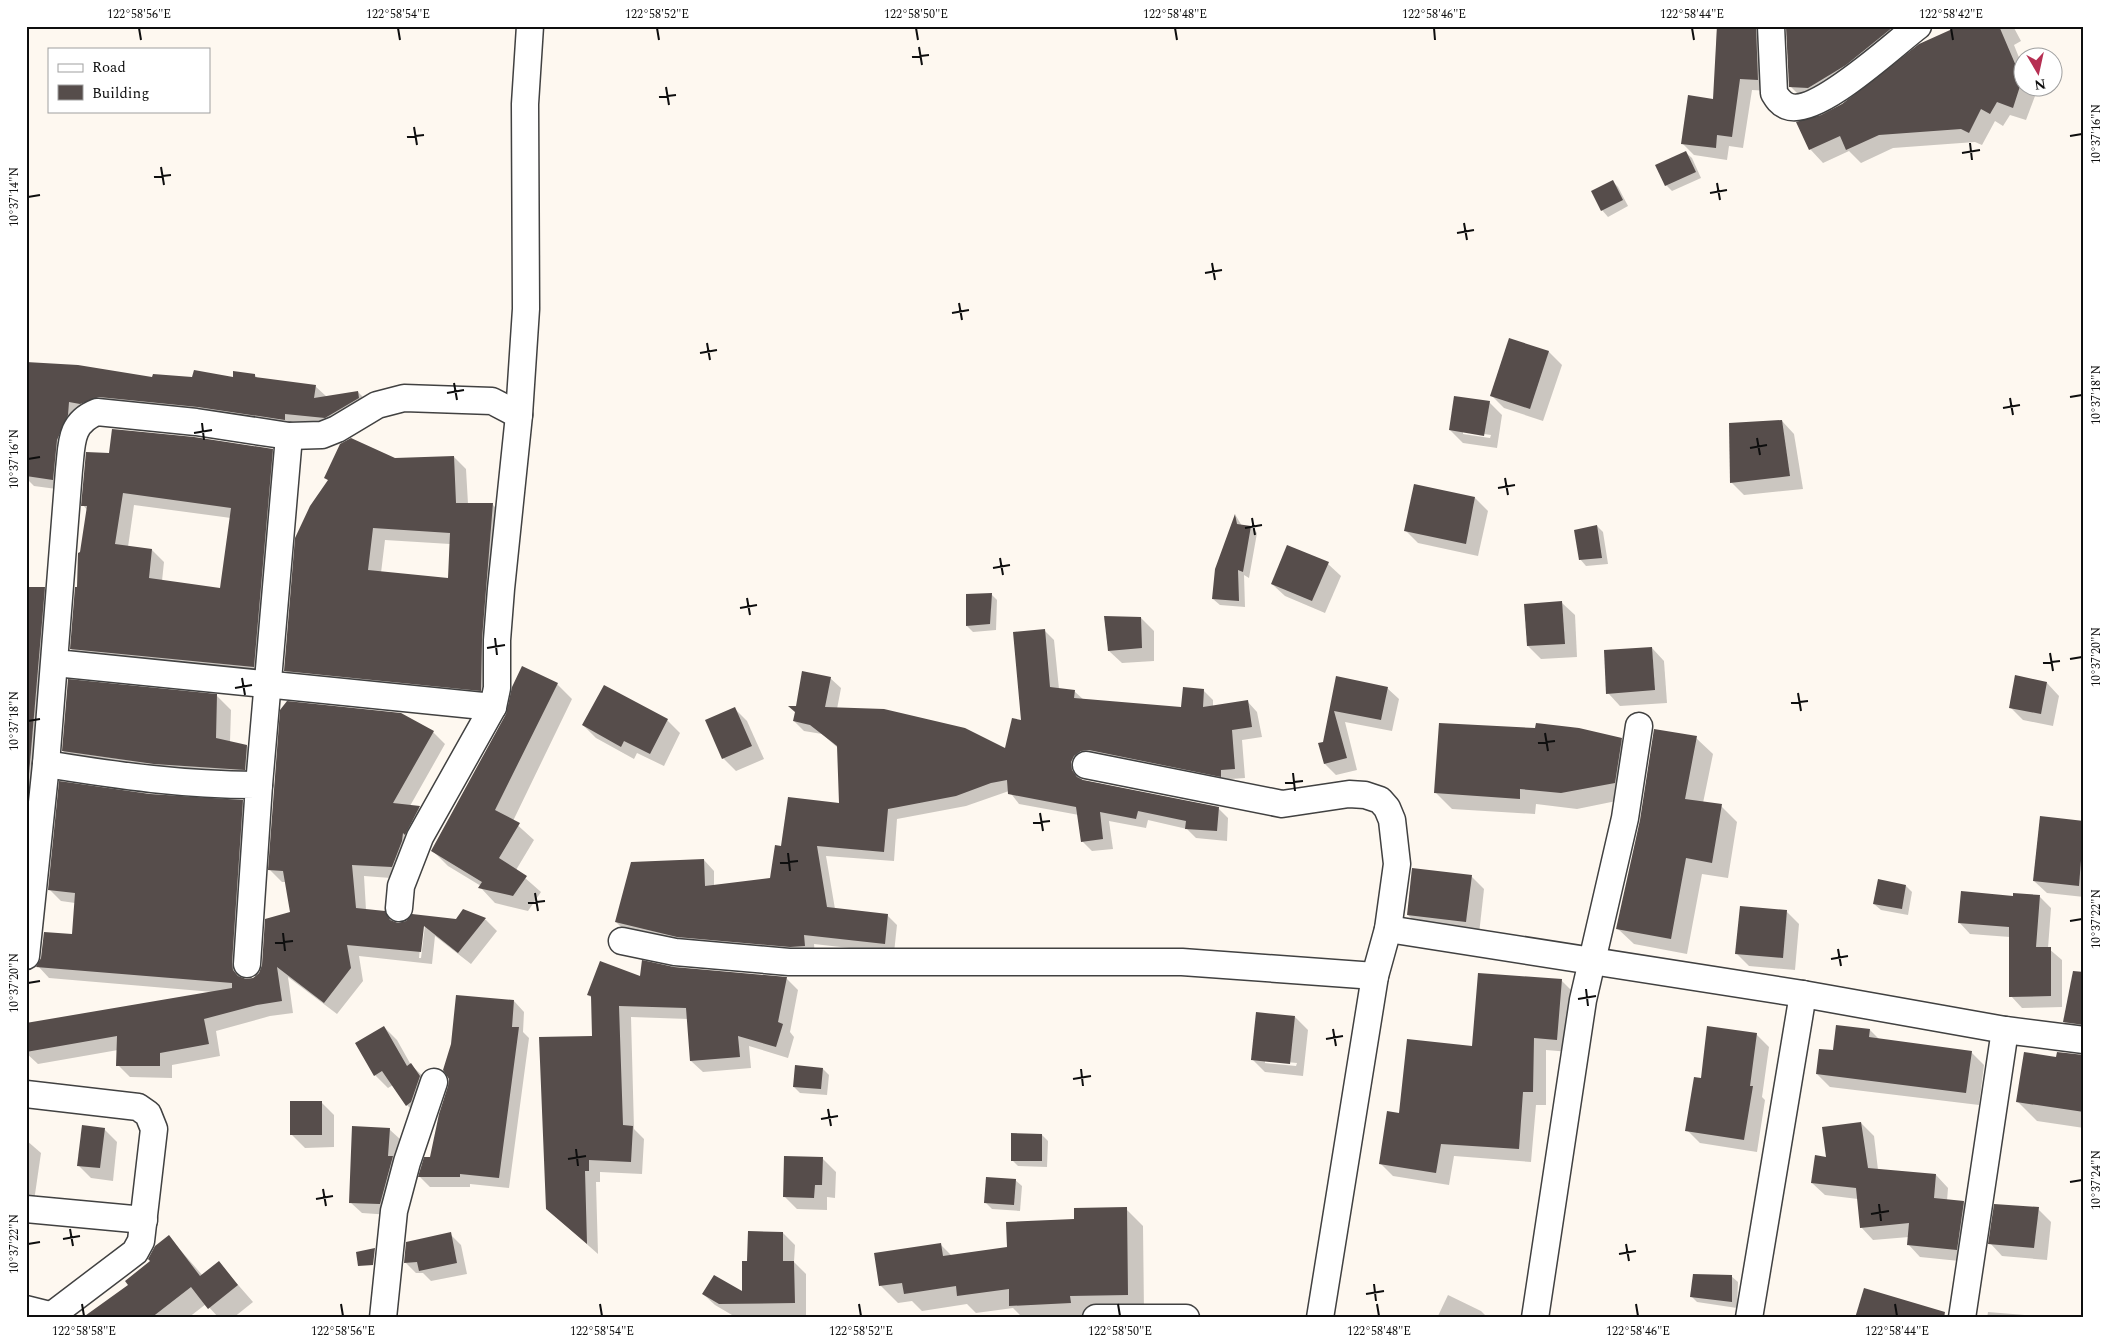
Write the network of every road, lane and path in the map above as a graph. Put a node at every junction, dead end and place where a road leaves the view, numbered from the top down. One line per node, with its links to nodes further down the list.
1 (530, 26): 4 (street)
2 (1771, 26): 3 (street)
3 (1909, 29)
4 (519, 415): 5 (street); 8 (street)
5 (289, 436): 6 (street); 7 (street)
6 (55, 663): 7 (street); 10 (street)
7 (268, 684): 8 (street); 12 (street)
8 (494, 708): 13 (street)
9 (1639, 726): 17 (street)
10 (46, 764): 12 (street); 16 (street)
11 (1086, 765): 14 (street)
12 (259, 785): 18 (street)
13 (400, 908)
14 (1388, 928): 17 (street); 19 (street)
15 (622, 940): 19 (street)
16 (26, 956)
17 (1591, 962): 20 (street); 32 (street)
18 (247, 964)
19 (1375, 976): 31 (street)
20 (1803, 994): 21 (street); 33 (street)
21 (2005, 1030): 22 (street); 34 (street)
22 (2084, 1040)
23 (434, 1082): 28 (street)
24 (26, 1094): 26 (street)
25 (26, 1209): 26 (street)
26 (144, 1220): 27 (street)
27 (42, 1314)
28 (383, 1318)
29 (1096, 1318): 30 (street)
30 (1186, 1318)
31 (1320, 1318)
32 (1535, 1318)
33 (1750, 1318)
34 (1962, 1318)

